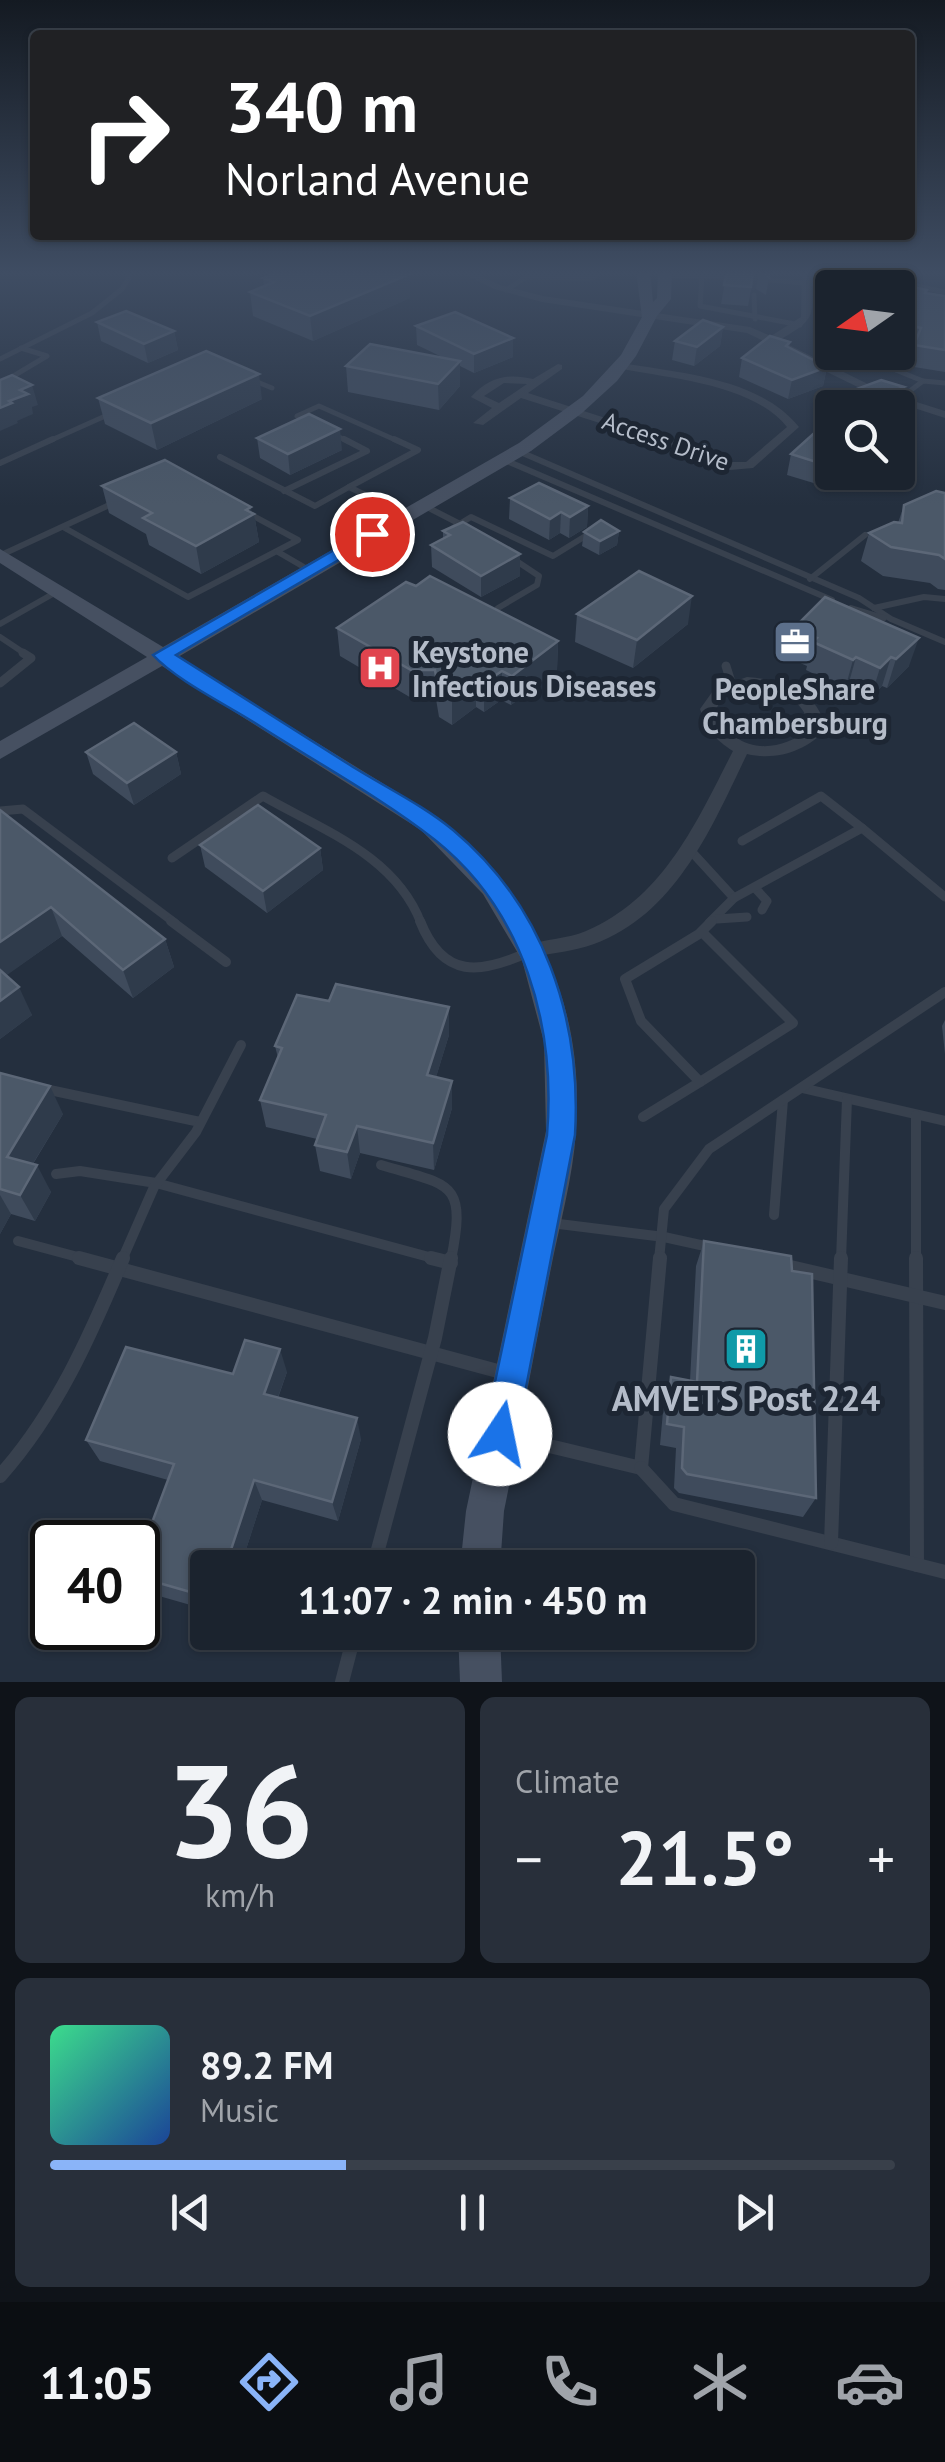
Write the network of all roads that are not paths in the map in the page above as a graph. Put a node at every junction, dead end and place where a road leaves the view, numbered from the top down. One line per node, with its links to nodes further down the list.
1 (25, 349): 11 (lane)
2 (633, 349): 4 (main road)
3 (794, 349): 13 (street)
4 (622, 366): 19 (main road); 19 (street, Access Drive)
5 (558, 367): 9 (street)
6 (896, 370): 8 (lane)
7 (236, 373): 12 (lane)
8 (923, 381): 10 (lane); 14 (lane)
9 (535, 383): 15 (street); 18 (street)
10 (945, 383)
11 (0, 384)
12 (272, 388)
13 (874, 390)
14 (911, 390)
15 (520, 394): 18 (street); 19 (street)
16 (915, 405): 20 (street)
17 (128, 406): 26 (lane)
18 (500, 408): 21 (street)
19 (578, 411): 24 (main road)
20 (945, 415)
21 (479, 423)
22 (315, 424): 27 (lane)
23 (332, 433): 28 (lane)
24 (510, 455): 31 (main road); 41 (lane); 42 (lane)
25 (220, 457): 28 (lane)
26 (0, 462)
27 (349, 487): 28 (lane); 31 (lane)
28 (284, 490)
29 (132, 495): 33 (lane)
30 (236, 506): 38 (lane)
31 (414, 510): 32 (lane); 40 (main road)
32 (460, 524): 34 (lane); 35 (lane)
33 (63, 526): 38 (lane); 39 (lane)
34 (594, 531)
35 (468, 535)
36 (865, 535): 41 (lane)
37 (498, 551): 45 (lane)
38 (278, 552): 40 (lane)
39 (4, 562): 43 (main road)
40 (309, 570): 51 (main road)
41 (812, 578): 42 (lane); 46 (lane)
42 (800, 586): 47 (lane)
43 (58, 591): 48 (lane); 51 (main road)
44 (945, 599): 46 (lane)
45 (498, 608)
46 (874, 608): 47 (lane)
47 (892, 619): 50 (lane)
48 (0, 624)
49 (0, 637): 53 (lane)
50 (945, 642)
51 (162, 655): 58 (main road); 71 (main road)
52 (726, 666): 54 (lane)
53 (0, 683)
54 (732, 685): 55 (street); 57 (street)
55 (818, 728): 56 (lane); 57 (street)
56 (879, 730)
57 (743, 747): 62 (street)
58 (0, 751)
59 (0, 811): 72 (lane)
60 (862, 828): 61 (lane); 64 (lane); 65 (lane)
61 (742, 841)
62 (691, 851): 66 (lane); 71 (street)
63 (172, 858): 71 (lane)
64 (754, 888): 66 (lane); 67 (lane)
65 (945, 896)
66 (734, 898): 69 (lane)
67 (762, 910)
68 (747, 917): 69 (lane)
69 (717, 919): 70 (lane)
70 (702, 932): 75 (lane); 75 (lane)
71 (534, 950): 88 (main road)
72 (226, 962)
73 (945, 992): 77 (lane)
74 (241, 1045): 82 (lane)
75 (700, 1082): 81 (lane)
76 (36, 1087): 82 (lane)
77 (802, 1088): 78 (lane); 79 (lane)
78 (847, 1099): 80 (lane); 95 (lane)
79 (783, 1100): 87 (lane); 89 (lane)
80 (916, 1115): 83 (lane); 96 (lane)
81 (643, 1117)
82 (200, 1122): 86 (lane)
83 (945, 1122)
84 (382, 1166): 93 (lane)
85 (56, 1174): 86 (lane)
86 (156, 1182): 93 (lane); 94 (lane)
87 (774, 1215)
88 (544, 1222): 89 (lane); 99 (main road)
89 (664, 1237): 91 (lane); 101 (lane)
90 (18, 1241): 94 (lane)
91 (735, 1254)
92 (770, 1262): 95 (lane)
93 (451, 1263): 98 (lane)
94 (121, 1268): 98 (lane); 102 (lane)
95 (840, 1278): 96 (lane); 103 (lane)
96 (914, 1296): 97 (lane); 106 (lane)
97 (945, 1303)
98 (431, 1352): 99 (lane); 104 (lane)
99 (512, 1375): 100 (main road)
100 (500, 1434): 101 (lane); 105 (main road)
101 (640, 1468): 103 (lane)
102 (0, 1476)
103 (831, 1543): 106 (lane)
104 (378, 1550)
105 (482, 1550)
106 (918, 1565): 107 (lane)
107 (945, 1572)
108 (350, 1650): 110 (lane)
109 (479, 1650): 111 (main road)
110 (342, 1682)
111 (481, 1682)

